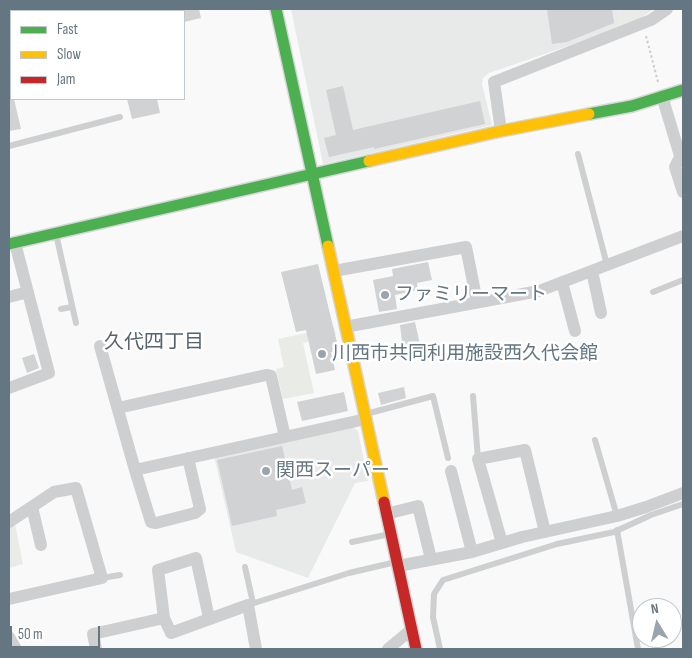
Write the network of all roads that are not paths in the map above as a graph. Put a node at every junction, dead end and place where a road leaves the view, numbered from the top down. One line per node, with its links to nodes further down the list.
1 (276, 9): 10 (street)
2 (667, 9): 6 (street)
3 (683, 90): 4 (street)
4 (662, 96): 6 (street); 9 (street)
5 (120, 117): 7 (lane)
6 (501, 131): 10 (street)
7 (9, 146)
8 (578, 154): 15 (lane)
9 (682, 158): 11 (street)
10 (314, 174): 12 (street); 16 (street)
11 (683, 192)
12 (56, 233): 14 (street); 24 (lane)
13 (683, 236): 15 (street)
14 (12, 244): 20 (street)
15 (607, 265): 17 (street)
16 (334, 271): 23 (street); 28 (street)
17 (592, 271): 19 (street); 26 (street)
18 (683, 280): 21 (lane)
19 (562, 282): 23 (street); 29 (street)
20 (28, 292): 22 (street); 31 (street)
21 (653, 292)
22 (9, 297)
23 (477, 302): 28 (street)
24 (72, 307): 25 (lane); 27 (lane)
25 (61, 309)
26 (601, 312)
27 (76, 323)
28 (346, 328): 34 (street)
29 (575, 331)
30 (100, 346): 33 (street)
31 (9, 388)
32 (473, 396): 39 (lane)
33 (118, 408): 35 (street); 40 (street)
34 (365, 417): 35 (street); 38 (lane); 45 (street)
35 (285, 437): 37 (street)
36 (595, 440): 46 (lane)
37 (188, 458): 40 (street); 40 (street)
38 (448, 458)
39 (478, 459): 49 (street); 52 (street)
40 (135, 470)
41 (451, 471): 54 (street)
42 (683, 494): 46 (street)
43 (683, 504): 48 (lane)
44 (32, 507): 47 (street); 53 (street); 59 (street)
45 (386, 514): 50 (street); 55 (street)
46 (617, 516): 49 (street)
47 (9, 522)
48 (617, 530): 71 (lane); 72 (lane)
49 (545, 532): 52 (street)
50 (391, 534): 51 (lane); 56 (street)
51 (352, 542)
52 (502, 543): 54 (street)
53 (40, 545)
54 (472, 552): 55 (street)
55 (432, 559): 56 (street)
56 (397, 564): 61 (lane); 64 (street)
57 (245, 567): 61 (lane)
58 (120, 575): 59 (lane)
59 (102, 578): 60 (street)
60 (9, 599)
61 (251, 604): 63 (street); 68 (street)
62 (164, 618): 63 (street); 63 (street); 67 (street)
63 (209, 618)
64 (412, 629): 69 (street); 70 (street)
65 (9, 637): 66 (street)
66 (16, 649)
67 (96, 649)
68 (256, 649)
69 (388, 649)
70 (416, 649)
71 (440, 649)
72 (638, 649)

